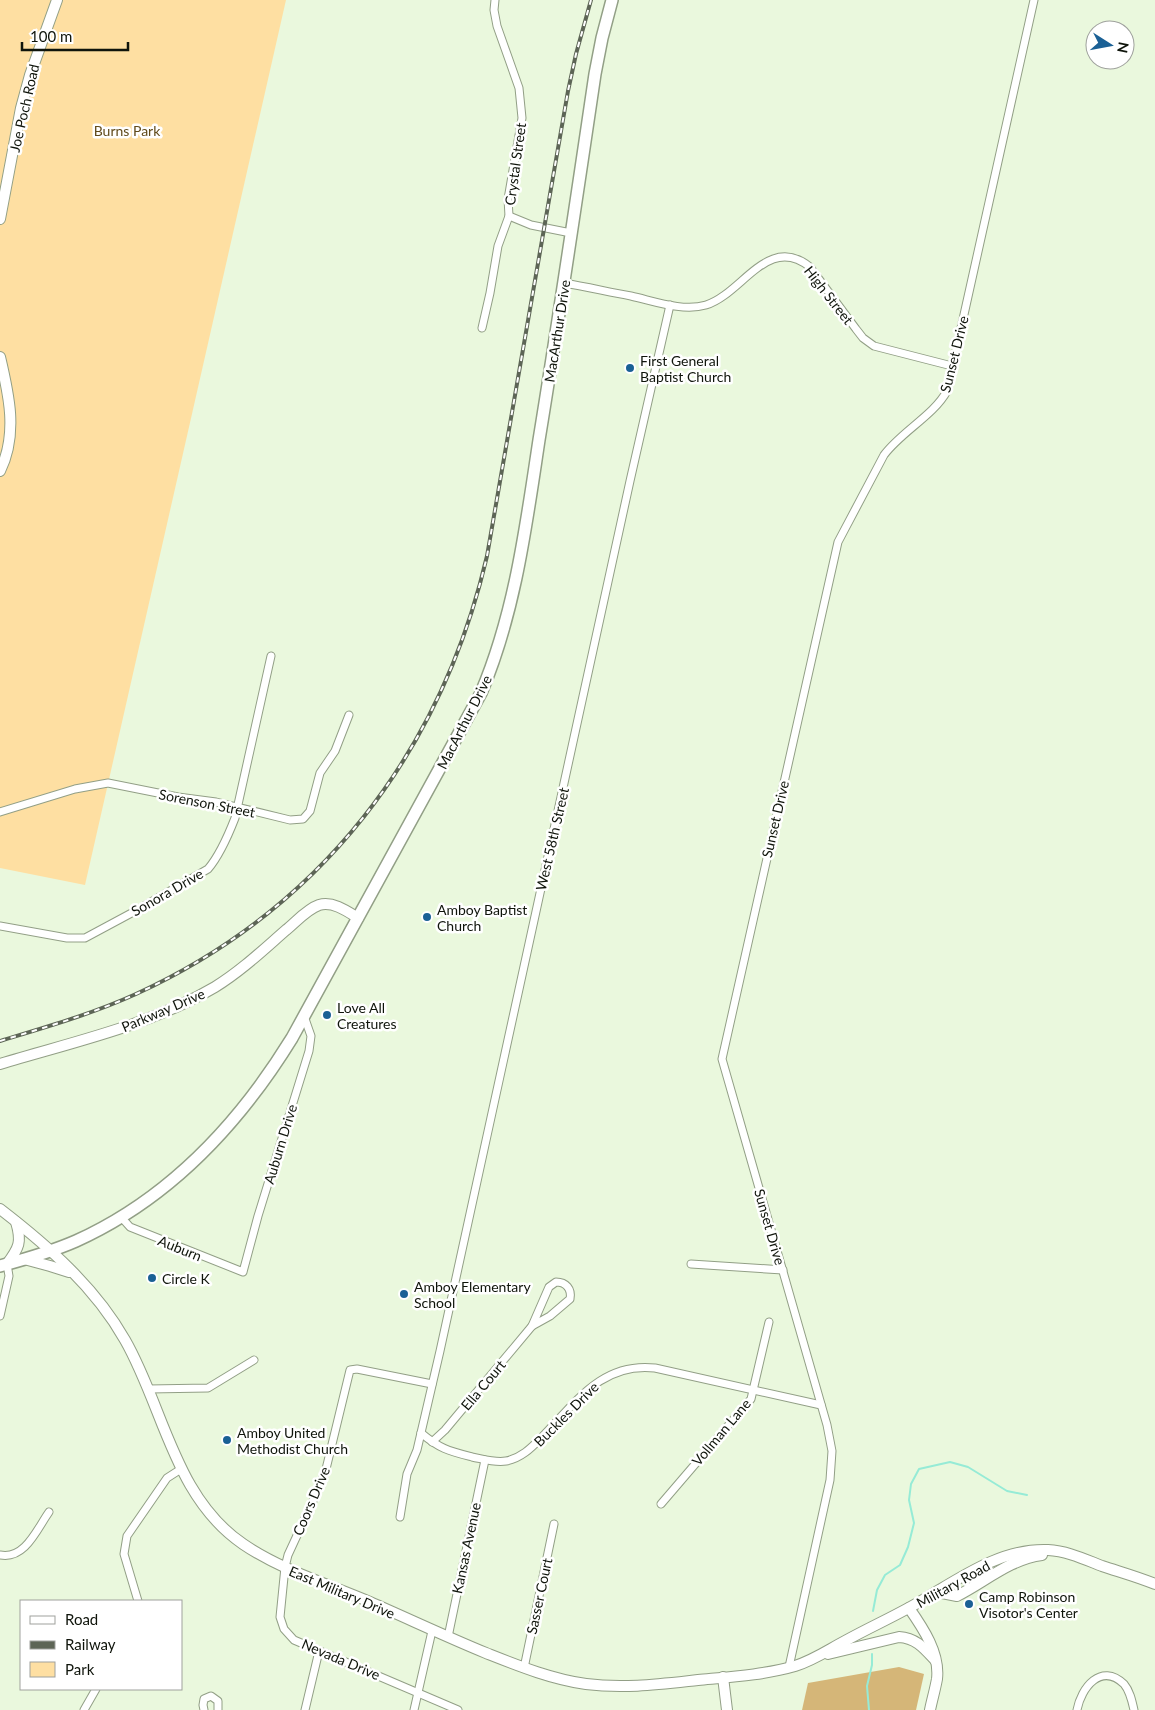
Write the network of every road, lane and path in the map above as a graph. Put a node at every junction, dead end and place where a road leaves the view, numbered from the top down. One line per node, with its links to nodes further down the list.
1 (57, 0): 6 (street, Joe Poch Road)
2 (495, 0): 5 (street, Crystal Street)
3 (612, 0): 7 (main road, MacArthur Drive)
4 (1034, 0): 12 (street, Sunset Drive)
5 (509, 216): 7 (street); 10 (street, Crystal Street)
6 (0, 219)
7 (571, 233): 8 (main road, MacArthur Drive)
8 (564, 283): 9 (street, High Street); 18 (main road, MacArthur Drive)
9 (670, 304): 12 (street, High Street); 36 (street, West 58th Street)
10 (482, 328)
11 (0, 357): 13 (street)
12 (952, 366): 29 (street, Sunset Drive)
13 (0, 471)
14 (271, 656): 16 (street, Sonora Drive)
15 (349, 716): 16 (street, Sorenson Street)
16 (237, 807): 17 (street, Sorenson Street); 19 (street, Sonora Drive)
17 (0, 812)
18 (358, 918): 20 (main road, MacArthur Drive); 21 (street, Parkway Drive)
19 (0, 926)
20 (304, 1016): 23 (main road, MacArthur Drive); 30 (street, Auburn Drive)
21 (0, 1064)
22 (0, 1209): 24 (street, East Military Drive)
23 (121, 1217): 25 (main road, MacArthur Drive); 30 (street, Auburn)
24 (15, 1221): 25 (street, East Military Drive); 28 (street)
25 (50, 1251): 26 (main road, MacArthur Drive); 31 (street, East Military Drive)
26 (24, 1259): 28 (main road, MacArthur Drive); 31 (street)
27 (691, 1264): 29 (street)
28 (4, 1265): 32 (street)
29 (783, 1270): 39 (street, Sunset Drive)
30 (243, 1272)
31 (73, 1274): 37 (street, East Military Drive)
32 (0, 1316)
33 (769, 1322): 38 (street, Vollman Lane)
34 (532, 1326): 34 (street, Ella Court); 41 (street, Ella Court)
35 (254, 1360): 37 (street)
36 (432, 1384): 40 (street, West 58th Street); 49 (street, Coors Drive)
37 (149, 1389): 43 (street, East Military Drive)
38 (754, 1391): 39 (street, Buckles Drive); 42 (street, Buckles Drive); 44 (street, Vollman Lane)
39 (821, 1405): 60 (street, Sunset Drive)
40 (421, 1433): 41 (street); 46 (street, West 58th Street)
41 (432, 1442): 42 (street, Buckles Drive)
42 (485, 1460): 56 (street, Kansas Avenue)
43 (182, 1469): 49 (street, East Military Drive); 53 (street)
44 (661, 1504)
45 (49, 1512): 48 (street)
46 (400, 1517)
47 (554, 1524): 61 (street, Sasser Court)
48 (0, 1555)
49 (285, 1567): 55 (street, East Military Drive); 57 (street, Nevada Drive)
50 (1123, 1572): 51 (street, Military Road); 52 (street); 52 (street, Military Road)
51 (1155, 1584)
52 (936, 1592): 54 (street, Military Road)
53 (138, 1600)
54 (909, 1608): 58 (street, Military Road); 59 (street)
55 (432, 1631): 56 (street, East Military Drive); 64 (street)
56 (448, 1637): 61 (street, East Military Drive)
57 (318, 1651): 64 (street, Nevada Drive); 68 (street)
58 (822, 1655): 59 (street); 60 (street, Military Road)
59 (935, 1660): 72 (street)
60 (790, 1667): 62 (street, East Military Drive)
61 (524, 1668): 62 (street, East Military Drive)
62 (723, 1677): 71 (street)
63 (95, 1690): 65 (street)
64 (418, 1692): 69 (street); 70 (street, Nevada Drive)
65 (84, 1710)
66 (204, 1710): 67 (street)
67 (218, 1710)
68 (305, 1710)
69 (414, 1710)
70 (458, 1710)
71 (726, 1710)
72 (930, 1710)
73 (1077, 1710): 74 (street)
74 (1134, 1710)

